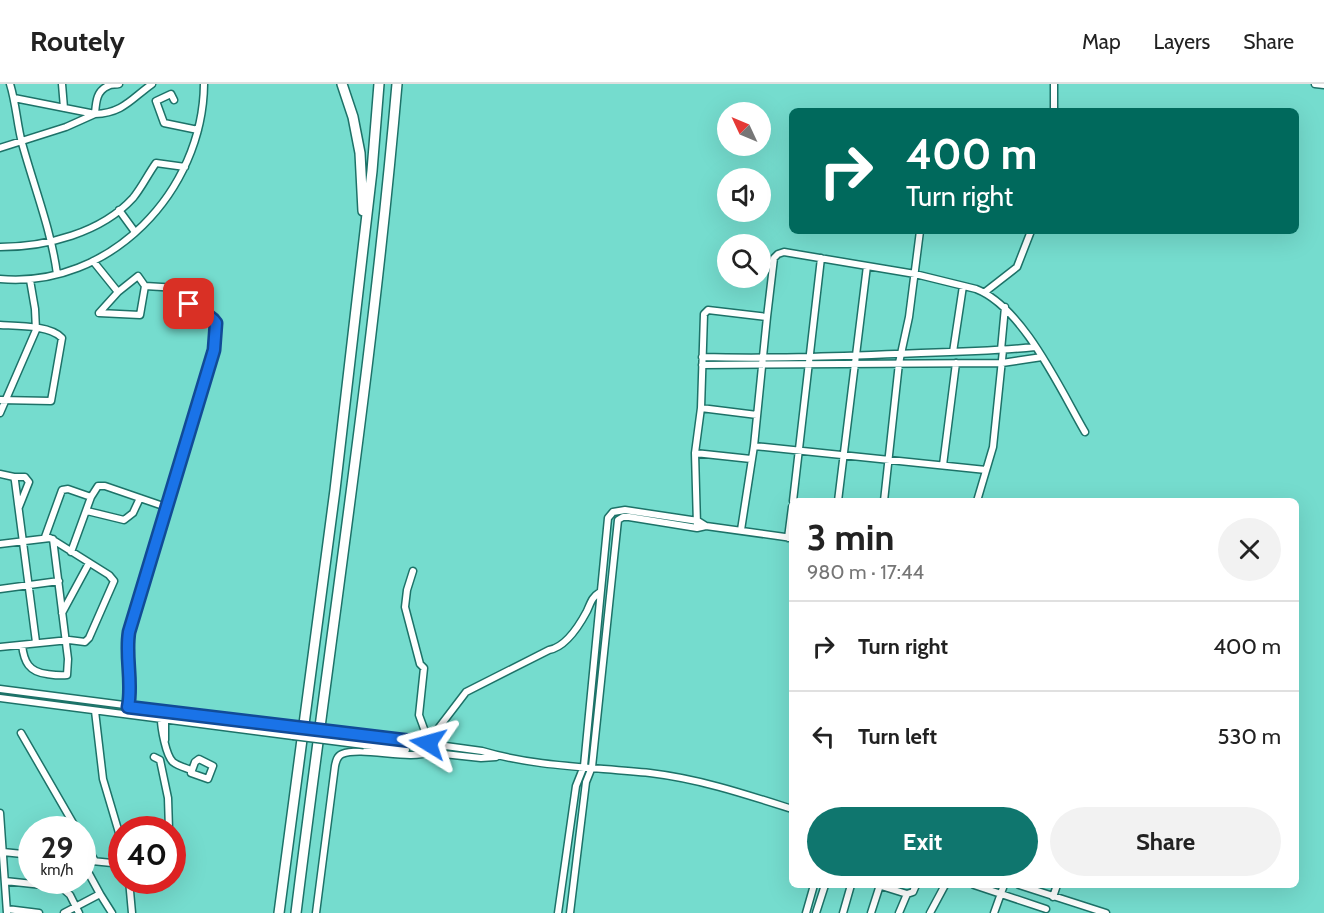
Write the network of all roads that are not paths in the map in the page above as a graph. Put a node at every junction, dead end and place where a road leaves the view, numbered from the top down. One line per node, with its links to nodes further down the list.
1 (10, 84): 13 (street)
2 (62, 84): 15 (street)
3 (119, 84): 11 (street)
4 (152, 84): 17 (street)
5 (204, 84): 18 (street)
6 (342, 84): 24 (highway)
7 (379, 84): 24 (highway)
8 (397, 84): 153 (highway)
9 (1054, 84): 16 (street)
10 (1316, 84): 12 (street)
11 (107, 85): 17 (street)
12 (1324, 85)
13 (14, 98): 15 (street); 19 (street)
14 (174, 100): 18 (street)
15 (64, 108): 17 (street)
16 (1054, 108)
17 (95, 114): 19 (street)
18 (198, 130): 21 (street)
19 (21, 141): 20 (street); 27 (street)
20 (0, 148)
21 (185, 167): 22 (street); 23 (street)
22 (119, 210): 23 (street); 27 (street)
23 (135, 232): 30 (street)
24 (364, 234): 152 (highway)
25 (920, 234): 33 (street)
26 (1029, 234): 39 (street)
27 (51, 241): 28 (street); 32 (street)
28 (0, 247)
29 (821, 258): 31 (street); 41 (street); 48 (street)
30 (93, 261): 32 (street); 38 (street)
31 (867, 266): 33 (street); 51 (street)
32 (57, 274): 35 (street)
33 (915, 274): 37 (street); 47 (street)
34 (0, 279): 35 (street)
35 (30, 280): 43 (street)
36 (145, 285): 38 (street); 38 (street); 80 (street)
37 (963, 286): 39 (street); 46 (street)
38 (118, 292)
39 (985, 292): 40 (street)
40 (1005, 307): 44 (street); 45 (street)
41 (767, 317): 49 (street); 52 (street)
42 (0, 325): 43 (street)
43 (36, 328): 58 (street); 58 (street)
44 (1035, 347): 45 (street); 50 (street)
45 (1002, 350): 46 (street); 55 (street)
46 (953, 352): 47 (street)
47 (901, 355): 51 (street); 53 (street)
48 (810, 356): 51 (street); 52 (street); 56 (street)
49 (702, 357): 52 (street); 57 (street)
50 (1042, 357): 55 (street); 62 (street)
51 (854, 359): 53 (street); 56 (street); 66 (street)
52 (762, 362): 56 (street); 57 (street); 61 (street)
53 (899, 363): 54 (street); 68 (street)
54 (956, 363): 55 (street); 69 (street)
55 (1002, 363): 70 (street)
56 (808, 364): 64 (street)
57 (702, 365): 59 (street)
58 (2, 400): 60 (street)
59 (701, 408): 61 (street); 65 (street)
60 (0, 413)
61 (757, 416): 63 (street)
62 (1085, 432)
63 (754, 446): 64 (street); 67 (street)
64 (800, 451): 66 (street); 75 (street)
65 (695, 453): 67 (street); 84 (street)
66 (844, 457): 68 (street); 76 (street)
67 (751, 459): 85 (street)
68 (887, 460): 69 (street); 77 (street)
69 (943, 465): 70 (street)
70 (986, 470): 78 (street)
71 (0, 474): 72 (street)
72 (14, 477): 79 (street); 79 (street)
73 (91, 497): 74 (street); 81 (street); 86 (street)
74 (140, 498): 80 (street); 81 (street)
75 (793, 498)
76 (838, 498)
77 (884, 498)
78 (978, 498)
79 (18, 507): 89 (street)
80 (166, 507): 105 (street)
81 (87, 511): 91 (street)
82 (611, 513): 83 (street); 84 (street); 97 (street)
83 (618, 520): 84 (street); 116 (street)
84 (697, 525): 85 (street)
85 (741, 530): 87 (street)
86 (45, 537): 88 (street); 89 (street)
87 (789, 538)
88 (53, 539): 91 (street); 94 (street)
89 (22, 541): 90 (street); 95 (street)
90 (0, 544)
91 (71, 552): 92 (street)
92 (89, 563): 98 (street); 99 (street)
93 (413, 571): 110 (street)
94 (59, 581): 95 (street); 98 (street)
95 (28, 585): 96 (street); 100 (street)
96 (0, 589)
97 (600, 592): 110 (street); 115 (street)
98 (62, 613): 99 (street)
99 (65, 641): 100 (street); 101 (street)
100 (36, 642): 101 (street)
101 (22, 645): 102 (street)
102 (0, 647)
103 (0, 689): 105 (street)
104 (0, 698): 106 (street)
105 (128, 707): 107 (street); 111 (street, bridge)
106 (95, 711): 107 (street); 121 (street)
107 (127, 714): 108 (street)
108 (163, 719): 112 (street, bridge); 117 (street)
109 (21, 733): 120 (street)
110 (427, 734): 111 (street)
111 (428, 743): 113 (street)
112 (429, 752): 113 (street); 154 (street)
113 (499, 756): 115 (street)
114 (154, 757): 122 (street)
115 (584, 766): 116 (street); 155 (street)
116 (592, 767): 118 (street); 156 (street)
117 (191, 770)
118 (789, 808)
119 (0, 813): 124 (street)
120 (69, 816)
121 (114, 816)
122 (168, 816)
123 (18, 855): 124 (street)
124 (2, 856): 127 (street)
125 (96, 861): 126 (street)
126 (108, 862)
127 (5, 881): 145 (street); 146 (street)
128 (96, 887): 140 (street)
129 (813, 888): 157 (street)
130 (824, 888): 158 (street)
131 (850, 888): 159 (street)
132 (878, 888): 160 (street)
133 (888, 888): 142 (street)
134 (915, 888): 142 (street)
135 (943, 888): 162 (street)
136 (983, 888): 143 (street)
137 (1003, 888): 143 (street)
138 (1028, 888): 144 (street)
139 (1056, 888): 144 (street)
140 (100, 894): 145 (street); 150 (street)
141 (130, 894): 151 (street)
142 (907, 894): 161 (street)
143 (1001, 894): 147 (street); 163 (street)
144 (1052, 896): 147 (street); 164 (street)
145 (77, 910): 149 (street)
146 (7, 911): 148 (street)
147 (1045, 911)
148 (39, 913)
149 (64, 913)
150 (112, 913)
151 (132, 913)
152 (279, 913)
153 (296, 913)
154 (316, 913)
155 (558, 913)
156 (570, 913)
157 (806, 913)
158 (816, 913)
159 (843, 913)
160 (870, 913)
161 (900, 913)
162 (930, 913)
163 (994, 913)
164 (1106, 913)

